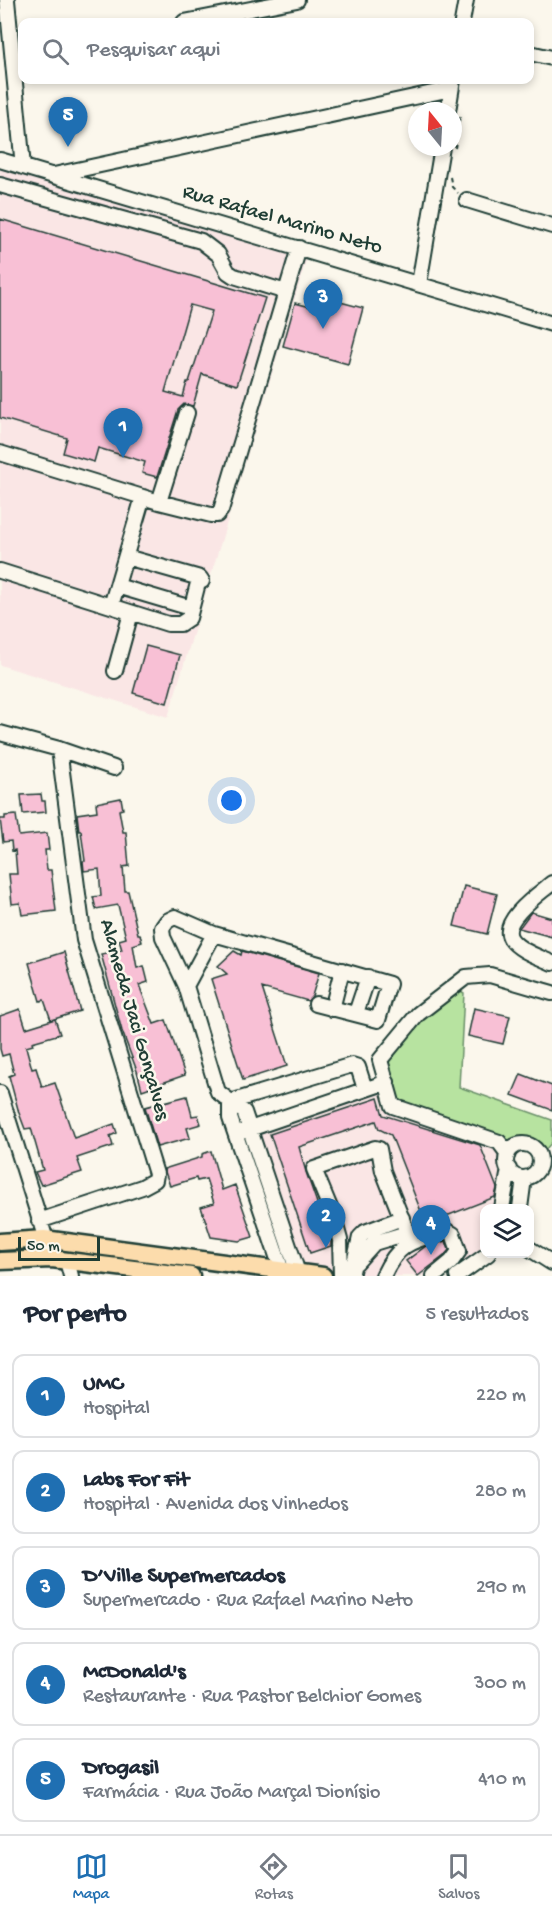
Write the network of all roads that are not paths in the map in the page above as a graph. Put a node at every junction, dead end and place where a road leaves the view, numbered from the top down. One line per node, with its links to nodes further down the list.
1 (8, 0): 6 (street)
2 (297, 0): 4 (street)
3 (466, 0): 5 (street)
4 (205, 18)
5 (463, 18)
6 (17, 48): 9 (street)
7 (534, 54): 8 (street)
8 (552, 58)
9 (18, 72)
10 (19, 84): 15 (street)
11 (452, 84): 12 (street); 16 (street)
12 (453, 102)
13 (440, 156): 21 (street)
14 (0, 160): 15 (street, Rua Rafael Marino Neto)
15 (22, 167): 16 (street, Rua Rafael Marino Neto)
16 (51, 175): 20 (street, Rua Rafael Marino Neto)
17 (0, 185): 22 (street)
18 (467, 200): 19 (street)
19 (552, 225)
20 (299, 248): 21 (street, Rua Rafael Marino Neto); 22 (street)
21 (419, 284): 23 (street, Rua Rafael Marino Neto)
22 (286, 292): 27 (street)
23 (552, 324)
24 (187, 413): 27 (street)
25 (0, 453): 26 (street)
26 (143, 497): 27 (street); 28 (street)
27 (159, 502)
28 (126, 557): 30 (street); 32 (street)
29 (0, 571): 31 (street)
30 (117, 586): 31 (street); 32 (street)
31 (111, 606): 33 (street)
32 (190, 608): 33 (street)
33 (131, 613): 34 (street)
34 (115, 671)
35 (0, 733): 36 (street)
36 (59, 749): 37 (street); 63 (street, Alameda Jaci Gonçalves)
37 (114, 768)
38 (552, 883): 40 (street)
39 (213, 934): 41 (street); 43 (street); 43 (street)
40 (552, 963)
41 (342, 970): 42 (street); 46 (street)
42 (368, 977): 47 (street); 47 (street)
43 (186, 986): 53 (street)
44 (552, 993): 48 (street)
45 (316, 1004): 46 (street)
46 (332, 1009): 47 (street)
47 (356, 1013)
48 (380, 1060): 49 (street); 50 (street)
49 (358, 1067): 51 (street); 53 (street)
50 (387, 1082): 51 (street); 56 (street)
51 (365, 1089): 54 (street)
52 (0, 1093): 63 (street)
53 (230, 1102): 54 (street); 55 (street)
54 (250, 1129): 55 (street); 74 (street)
55 (236, 1134): 74 (street)
56 (508, 1154): 57 (street); 58 (street)
57 (546, 1160): 59 (street)
58 (508, 1169): 59 (street); 60 (street)
59 (524, 1178): 61 (street)
60 (503, 1204)
61 (521, 1204)
62 (402, 1218): 64 (street); 73 (street); 78 (street)
63 (39, 1221): 65 (street)
64 (409, 1237): 73 (street); 79 (street); 80 (street)
65 (44, 1239): 66 (main road); 68 (main road); 72 (street)
66 (0, 1242)
67 (534, 1252): 71 (street)
68 (172, 1256): 74 (main road); 75 (main road)
69 (482, 1258): 81 (street)
70 (0, 1261): 72 (main road)
71 (552, 1263)
72 (64, 1265): 75 (main road)
73 (353, 1269)
74 (290, 1272): 77 (main road)
75 (170, 1273): 76 (main road)
76 (190, 1276)
77 (323, 1276)
78 (341, 1276)
79 (383, 1276)
80 (434, 1276)
81 (457, 1276)

